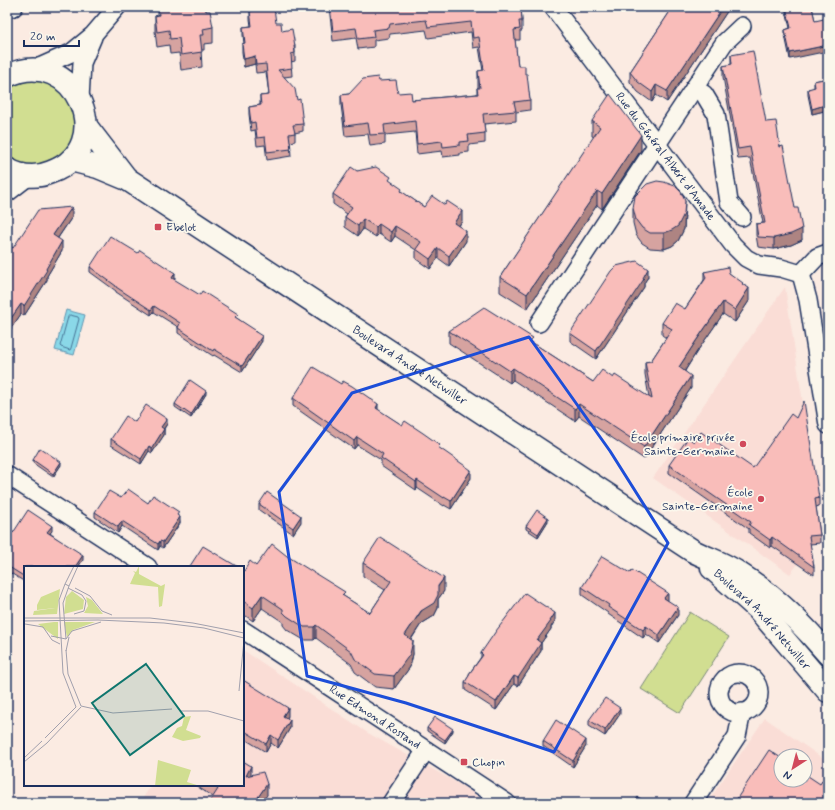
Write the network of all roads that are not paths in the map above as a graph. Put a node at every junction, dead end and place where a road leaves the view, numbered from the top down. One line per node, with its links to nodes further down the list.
1 (14, 7): 4 (street)
2 (117, 7): 6 (street)
3 (552, 7): 12 (street, Rue du Général Albert d'Amade)
4 (7, 8)
5 (742, 26): 9 (street)
6 (94, 35): 7 (street); 10 (street)
7 (33, 70): 8 (main road); 10 (main road)
8 (7, 76)
9 (694, 88): 12 (street); 18 (street)
10 (80, 99): 11 (main road)
11 (86, 126): 13 (main road); 16 (main road, Boulevard André Netwiller)
12 (657, 145): 20 (street, Rue du Général Albert d'Amade); 21 (street)
13 (71, 160): 15 (main road); 16 (main road, Boulevard André Netwiller)
14 (7, 169): 15 (main road)
15 (29, 176): 17 (street)
16 (127, 179): 24 (main road, Boulevard André Netwiller)
17 (7, 193)
18 (742, 217)
19 (828, 253): 20 (street)
20 (801, 274): 22 (street)
21 (539, 323)
22 (828, 425)
23 (8, 478): 25 (street)
24 (693, 551): 27 (main road, Boulevard André Netwiller); 28 (main road, Boulevard André Netwiller)
25 (146, 566)
26 (244, 631): 30 (street, Rue Edmond Rostand)
27 (828, 654)
28 (828, 691)
29 (742, 712): 33 (street)
30 (426, 750): 31 (street); 32 (street, Rue Edmond Rostand)
31 (391, 803)
32 (507, 803)
33 (693, 803)

